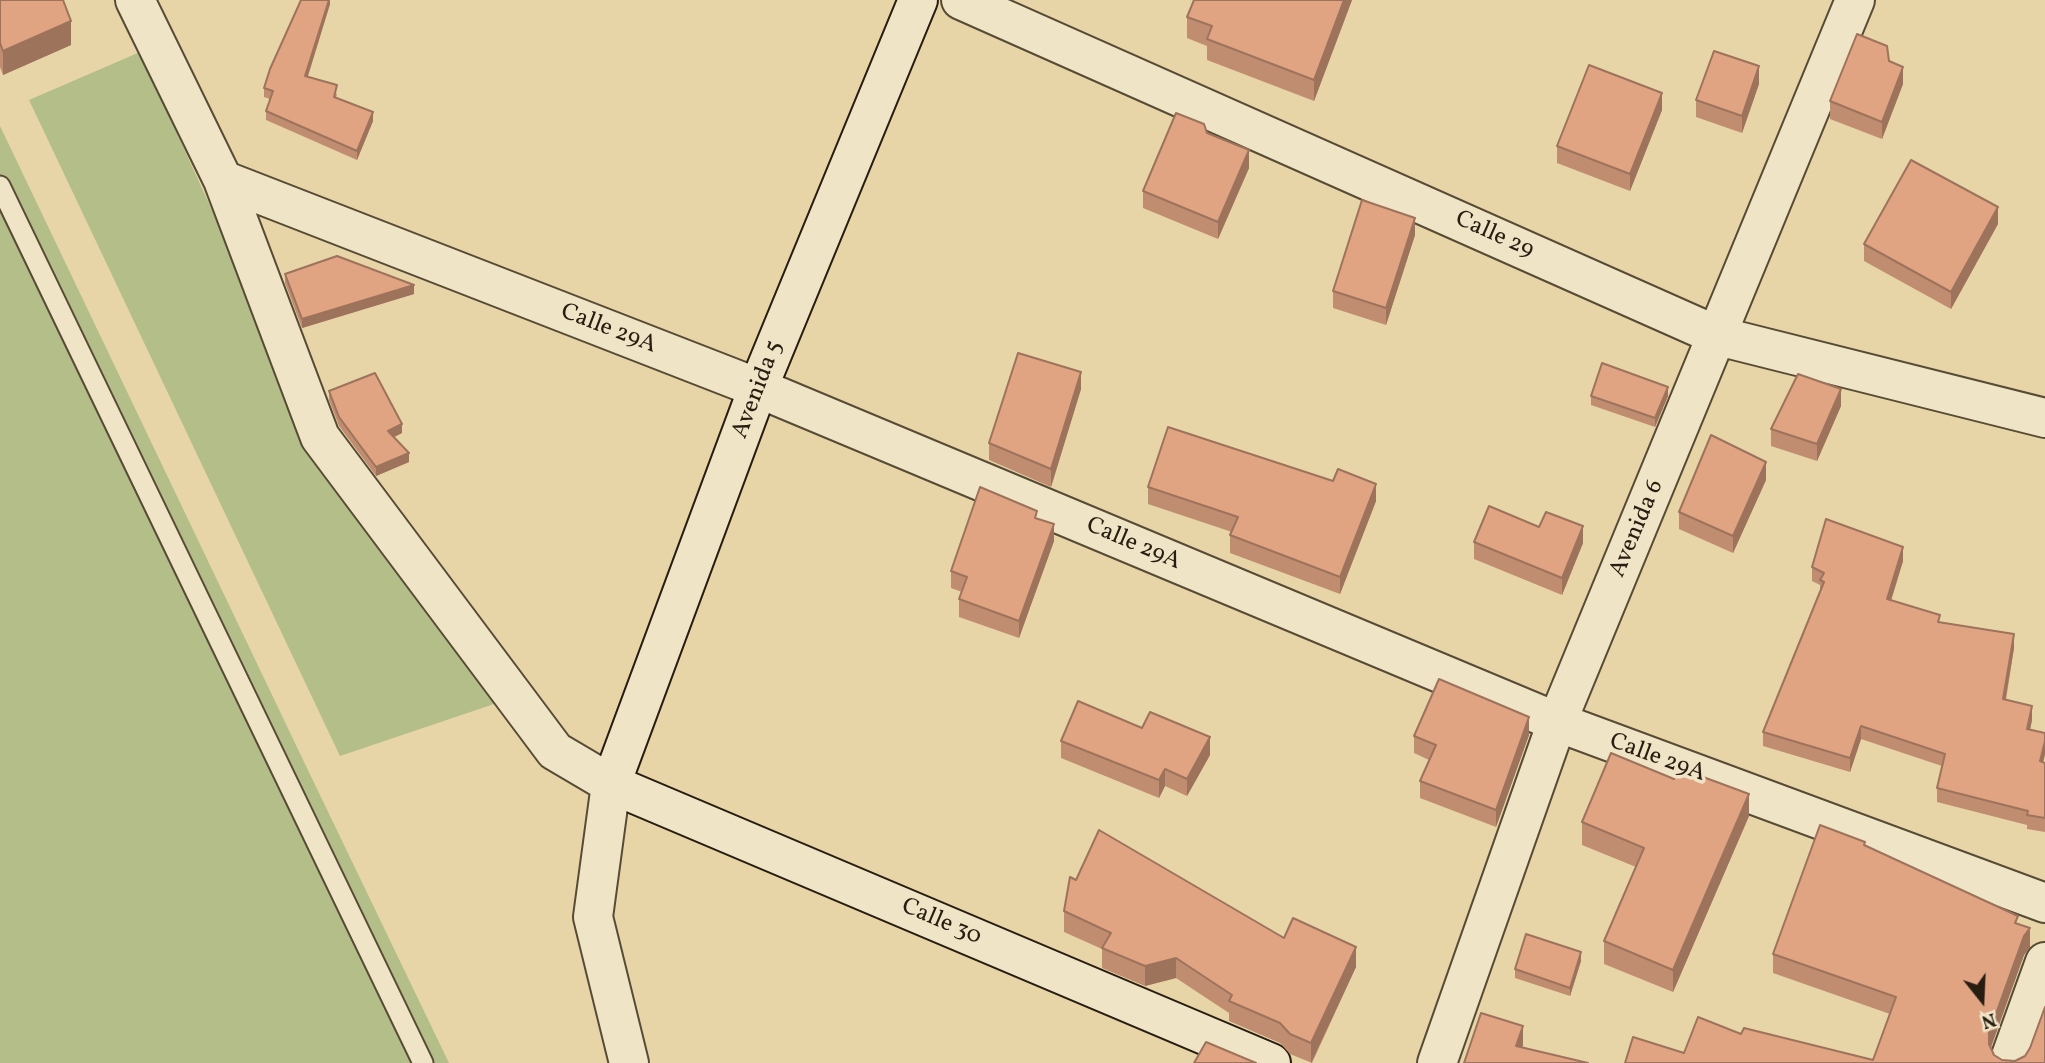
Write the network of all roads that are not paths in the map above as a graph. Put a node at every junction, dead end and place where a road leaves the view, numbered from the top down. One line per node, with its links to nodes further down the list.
1 (135, 0): 5 (street, Calle 30)
2 (918, 0): 8 (street, Avenida 5)
3 (961, 0): 7 (street, Calle 29)
4 (1855, 0): 7 (street, Avenida 6)
5 (223, 180): 8 (street, Calle 29A); 11 (street, Calle 30)
6 (0, 186): 15 (lane)
7 (1718, 336): 9 (street, Calle 29); 10 (street, Avenida 6)
8 (758, 388): 10 (street, Calle 29A); 11 (street, Avenida 5)
9 (2045, 418)
10 (1557, 722): 12 (street, Calle 29A); 18 (street, Avenida 6)
11 (611, 784): 16 (street, Avenida 5); 17 (street, Calle 30)
12 (2045, 903)
13 (2045, 962): 14 (street)
14 (2010, 1059)
15 (423, 1063)
16 (629, 1063)
17 (1271, 1063)
18 (1437, 1063)

